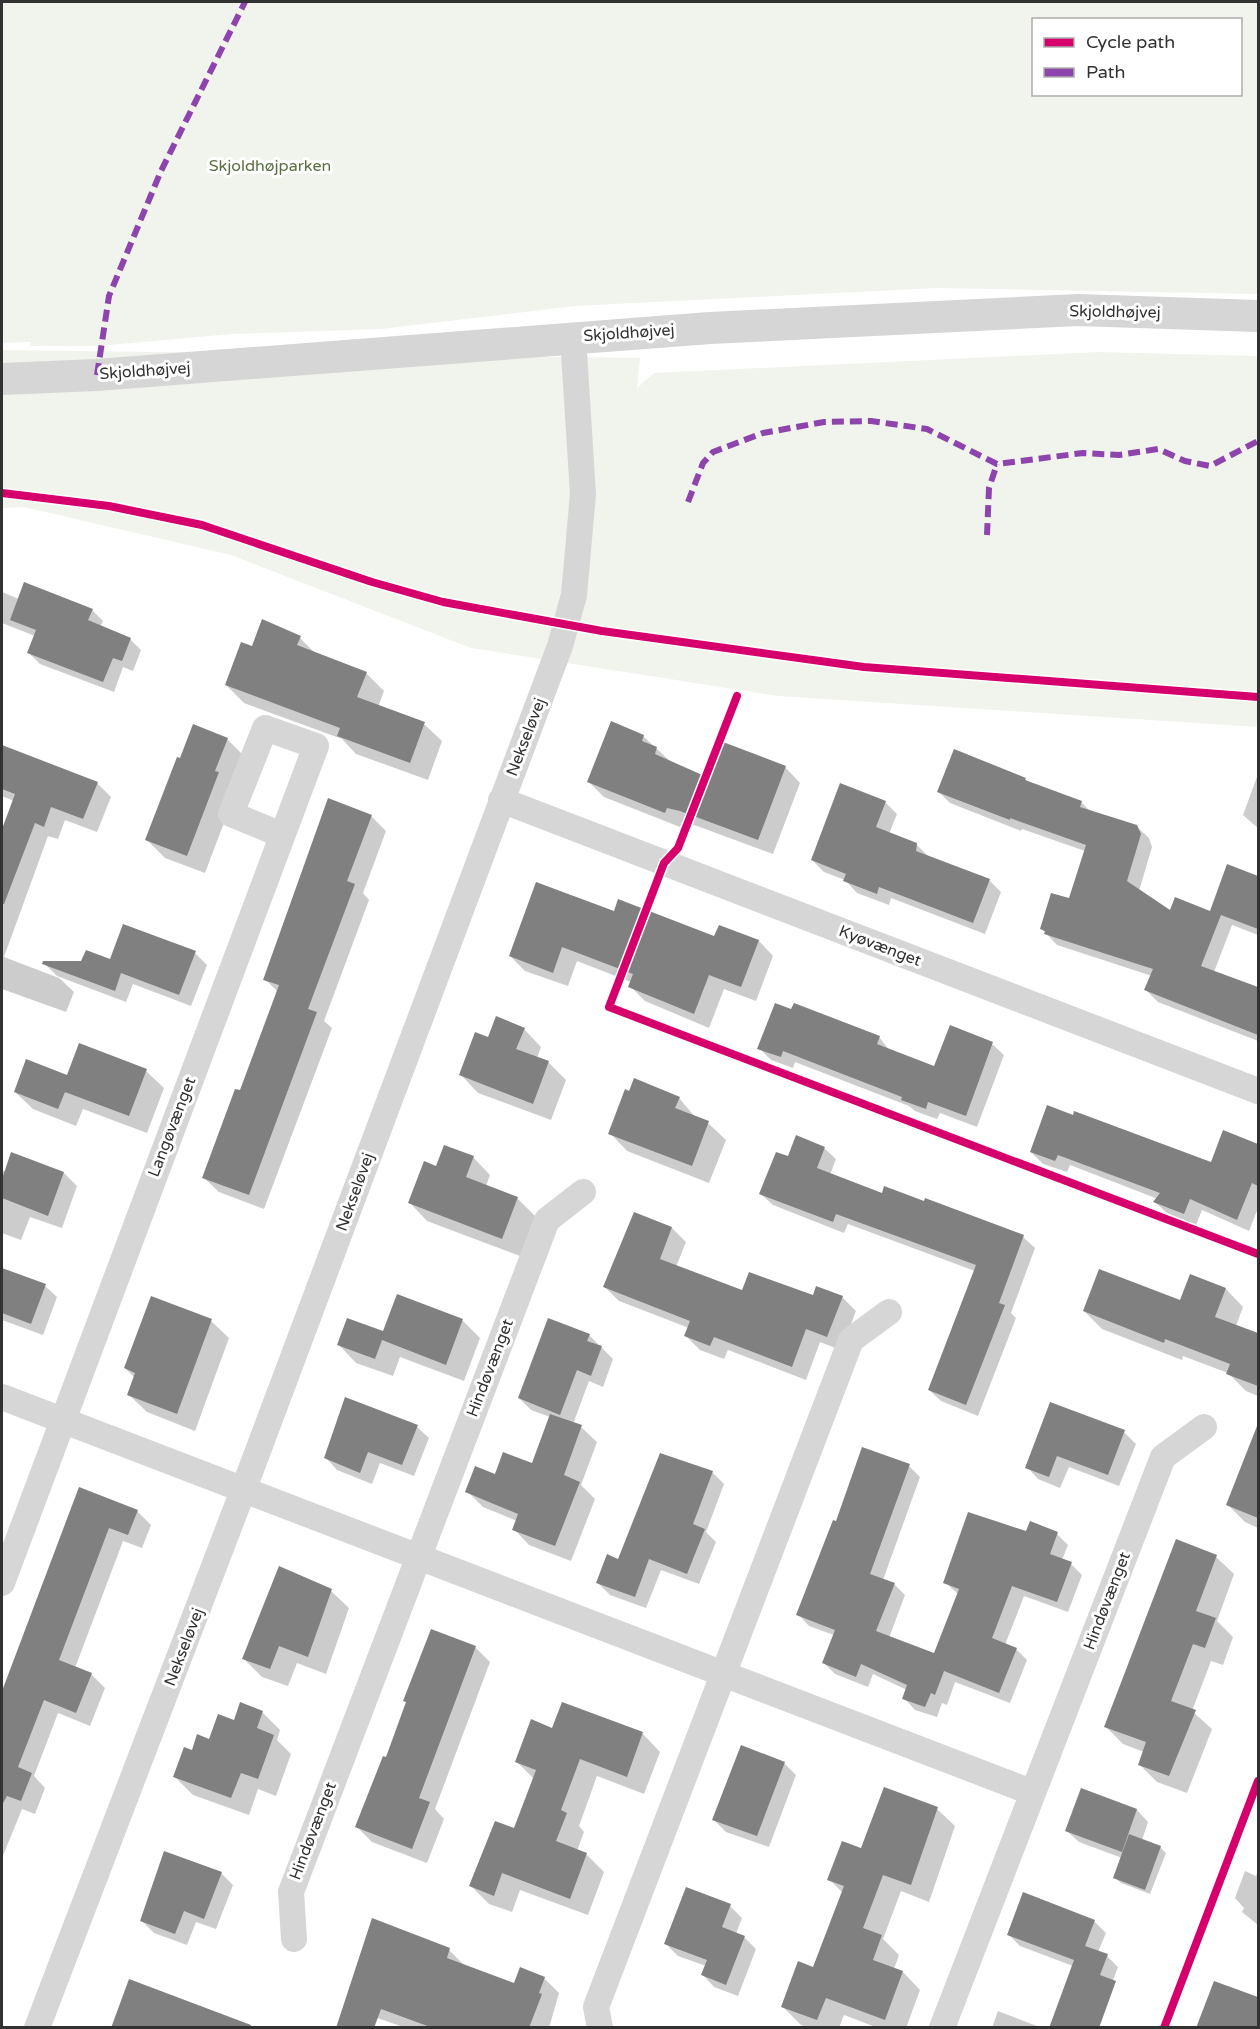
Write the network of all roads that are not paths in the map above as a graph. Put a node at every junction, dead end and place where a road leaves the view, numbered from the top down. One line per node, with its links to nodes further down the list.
1 (1258, 316): 2 (street, Skjoldhøjvej)
2 (573, 337): 3 (street, Skjoldhøjvej); 4 (street, Nekseløvej)
3 (2, 379)
4 (501, 800): 6 (street, Kyøvænget); 12 (street, Nekseløvej)
5 (282, 835): 10 (street, Langøvænget)
6 (1258, 1091)
7 (584, 1192): 13 (street, Hindøvænget)
8 (889, 1312): 15 (street)
9 (2, 1397): 10 (street)
10 (63, 1420): 12 (street); 14 (street, Langøvænget)
11 (1204, 1426): 16 (street, Hindøvænget)
12 (244, 1488): 13 (street); 18 (street, Nekseløvej)
13 (416, 1558): 15 (street); 17 (street, Hindøvænget)
14 (2, 1582)
15 (722, 1675): 16 (street); 19 (street)
16 (1032, 1791): 20 (street, Hindøvænget)
17 (294, 1939)
18 (37, 2028)
19 (600, 2028)
20 (942, 2028)

